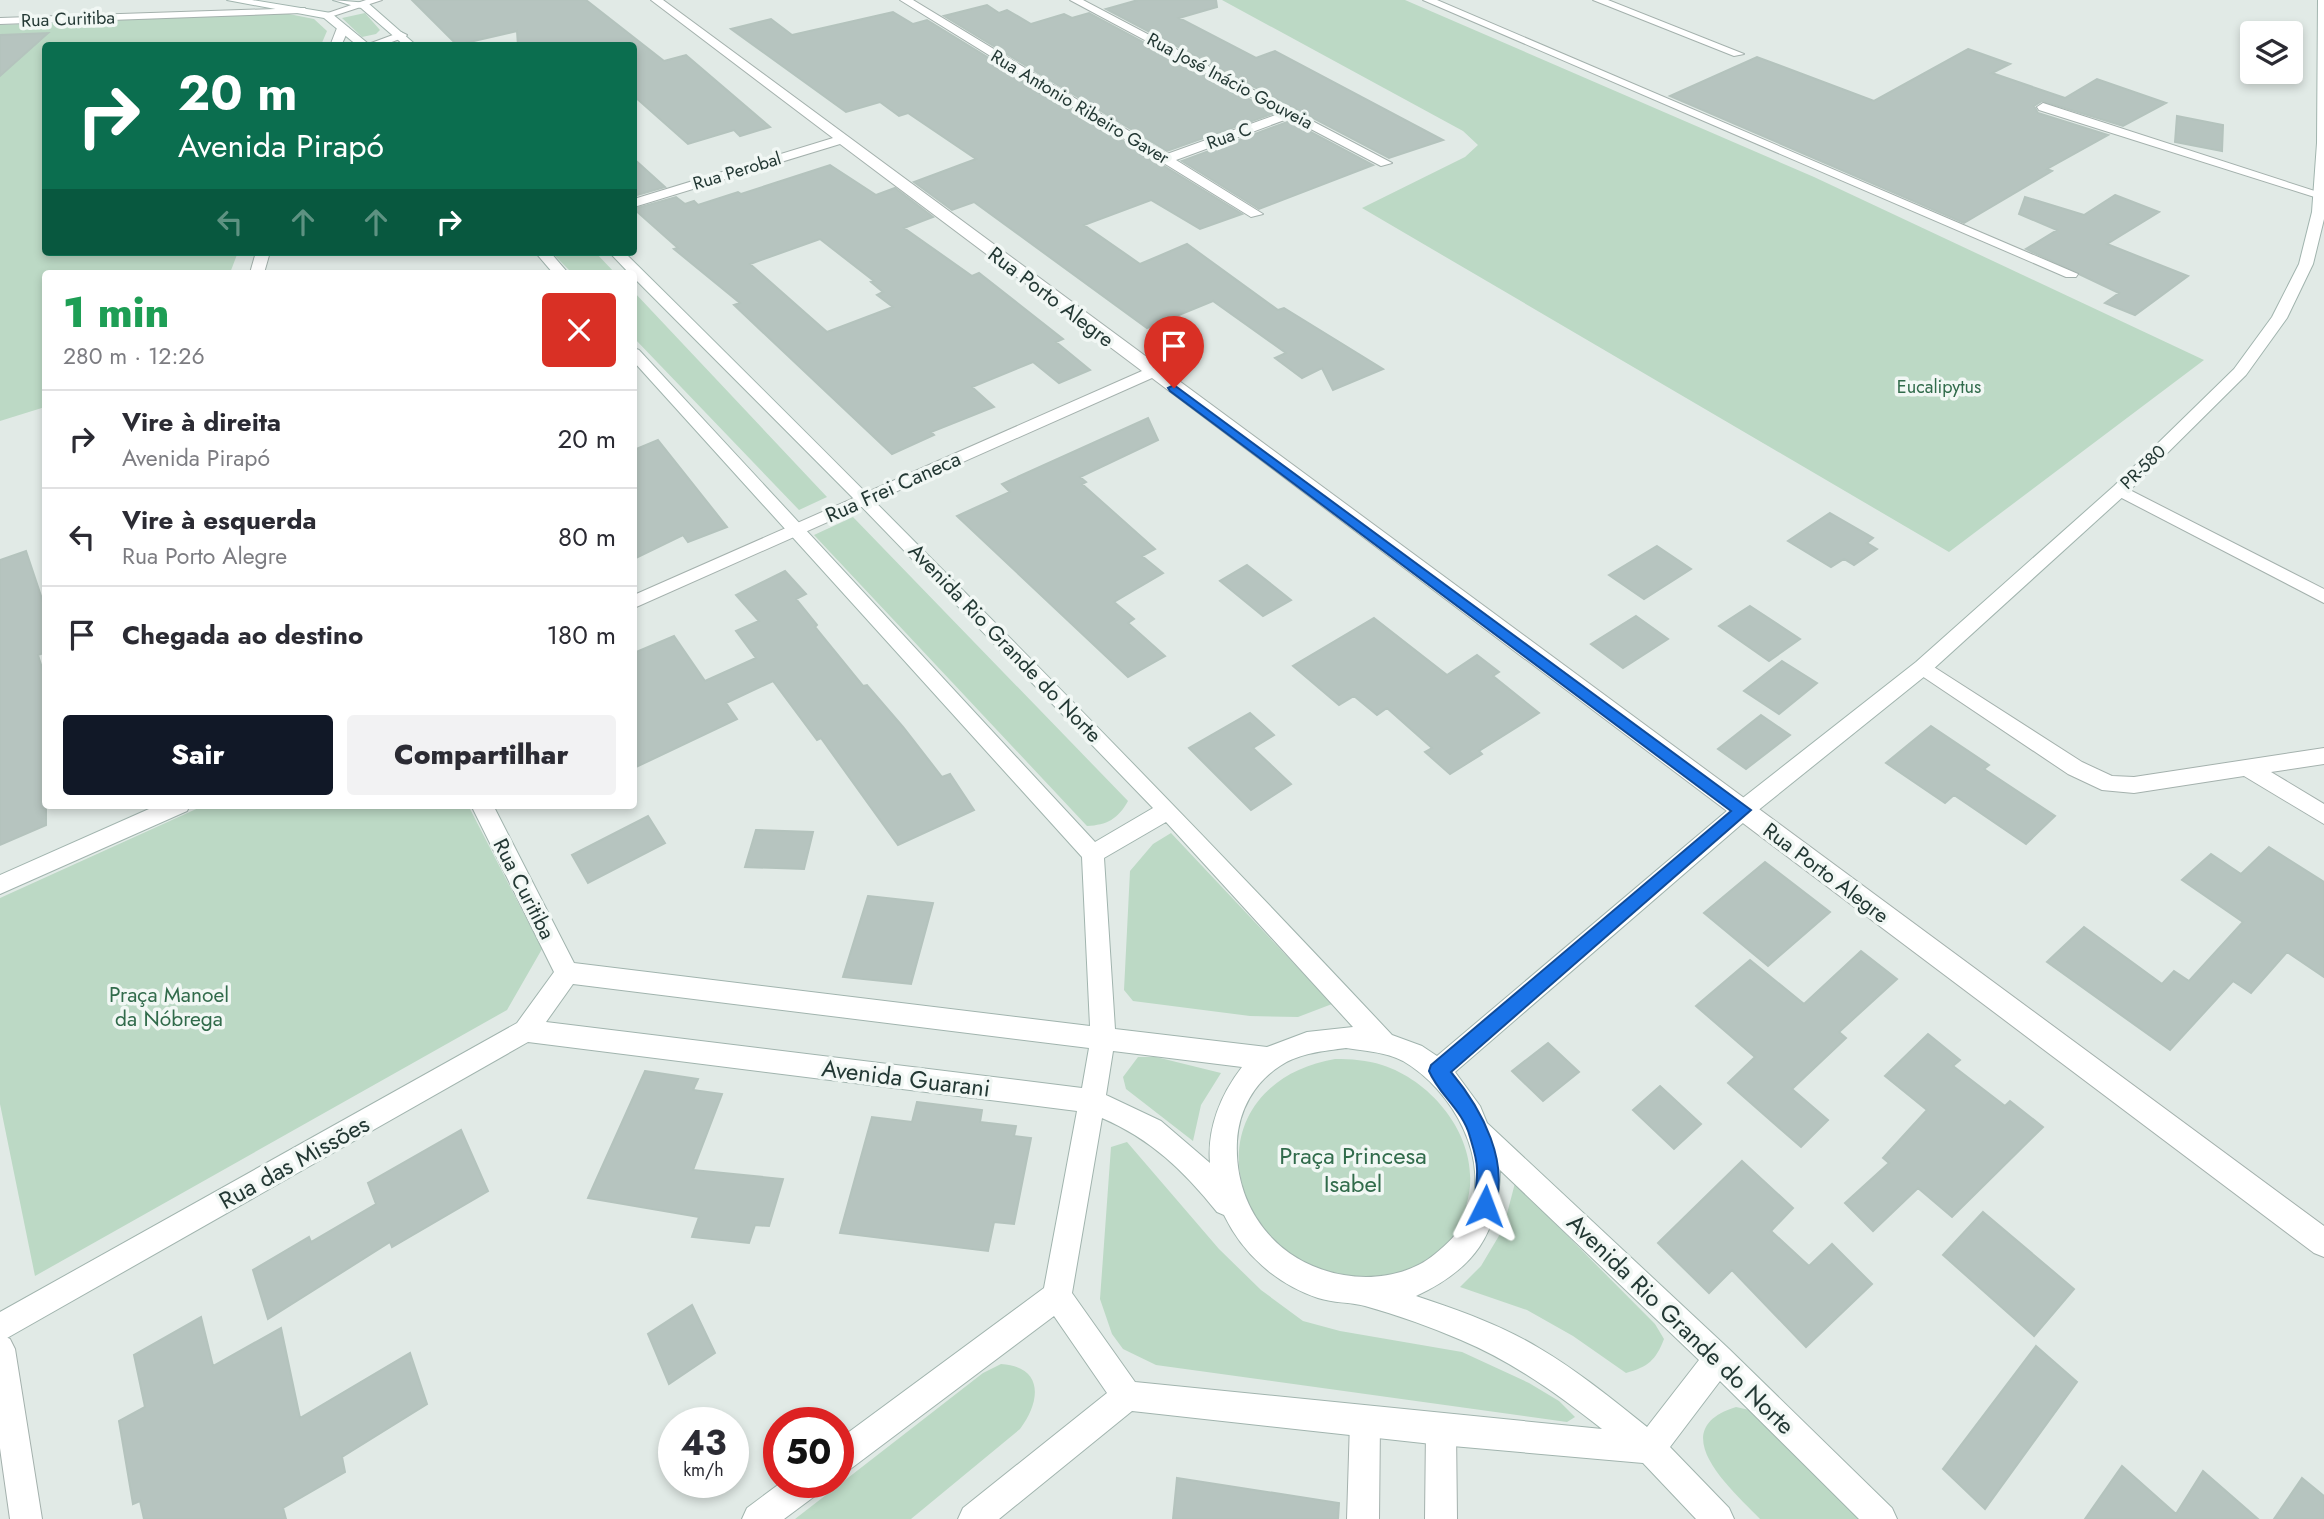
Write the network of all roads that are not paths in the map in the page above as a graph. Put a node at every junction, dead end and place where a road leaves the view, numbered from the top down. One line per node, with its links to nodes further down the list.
1 (219, 0): 15 (street, Rua Curitiba)
2 (226, 0): 14 (street)
3 (232, 0): 13 (street)
4 (338, 0): 12 (street)
5 (377, 0): 12 (street)
6 (656, 0): 27 (street, Rua Porto Alegre)
7 (905, 0): 28 (street, Rua Antonio Ribeiro Gaver)
8 (1075, 0): 26 (street, Rua José Inácio Gouveia)
9 (1428, 0): 38 (street)
10 (1598, 0): 24 (street)
11 (2323, 0): 30 (street, PR-580 / PR-580)
12 (364, 5): 16 (street); 19 (street)
13 (301, 10): 14 (street, Rua Curitiba); 16 (street)
14 (227, 13): 15 (street, Rua Curitiba)
15 (179, 15): 17 (street, Rua Curitiba)
16 (327, 15): 18 (street)
17 (0, 21)
18 (343, 28): 20 (street); 21 (street)
19 (401, 35): 22 (street); 23 (street)
20 (337, 42)
21 (362, 42)
22 (379, 42)
23 (408, 42)
24 (1738, 54)
25 (2043, 107): 30 (street)
26 (1292, 113): 28 (street, Rua C); 29 (street, Rua José Inácio Gouveia)
27 (839, 140): 31 (street, Rua Perobal); 40 (street, Rua Porto Alegre)
28 (1167, 159): 32 (street, Rua Antonio Ribeiro Gaver)
29 (1386, 163)
30 (2321, 197): 41 (street, PR-580 / PR-580)
31 (637, 202)
32 (1255, 214)
33 (546, 256): 35 (street)
34 (619, 256): 36 (street, Avenida Rio Grande do Norte)
35 (558, 270)
36 (633, 270)
37 (637, 274): 42 (street, Avenida Rio Grande do Norte)
38 (2071, 274)
39 (637, 356): 43 (street)
40 (1152, 372): 42 (street, Rua Frei Caneca); 52 (street, Rua Porto Alegre)
41 (2120, 490): 44 (street); 46 (street, PR-580 / PR-580)
42 (864, 499): 43 (street, Rua Frei Caneca); 51 (street, Avenida Rio Grande do Norte)
43 (794, 531): 45 (street, Rua Frei Caneca); 54 (street)
44 (2324, 597)
45 (637, 602)
46 (1923, 667): 48 (street); 52 (street, PR-580 / PR-580)
47 (2324, 756): 48 (street)
48 (2244, 766): 53 (street)
49 (170, 809): 55 (street)
50 (484, 809): 56 (street, Rua Curitiba)
51 (1168, 810): 54 (street); 59 (street, Avenida Rio Grande do Norte)
52 (1742, 810): 61 (street, PR-580); 65 (street, Rua Porto Alegre)
53 (2324, 815)
54 (1093, 854): 58 (street)
55 (0, 885)
56 (567, 973): 57 (street, Rua das Missões); 58 (street)
57 (526, 1031): 62 (street, Avenida Guarani); 68 (street, Rua das Missões)
58 (1104, 1039): 60 (street); 62 (street)
59 (1385, 1044): 60 (street); 61 (street)
60 (1269, 1059): 64 (street)
61 (1438, 1071): 63 (street)
62 (1090, 1101): 64 (street, Avenida Guarani); 67 (street)
63 (1479, 1131): 66 (street); 70 (street, Avenida Rio Grande do Norte)
64 (1242, 1222): 66 (street)
65 (2324, 1242)
66 (1368, 1294): 75 (street)
67 (1057, 1296): 71 (street); 74 (street)
68 (0, 1328)
69 (0, 1349): 77 (street)
70 (1719, 1359): 75 (street); 83 (street, Avenida Rio Grande do Norte)
71 (1127, 1396): 72 (street); 79 (street)
72 (1365, 1422): 73 (street); 80 (street)
73 (1441, 1430): 75 (street); 81 (street)
74 (854, 1448)
75 (1650, 1448): 82 (street)
76 (786, 1498): 78 (street)
77 (26, 1519)
78 (758, 1519)
79 (974, 1519)
80 (1363, 1519)
81 (1441, 1519)
82 (1718, 1519)
83 (1881, 1519)

